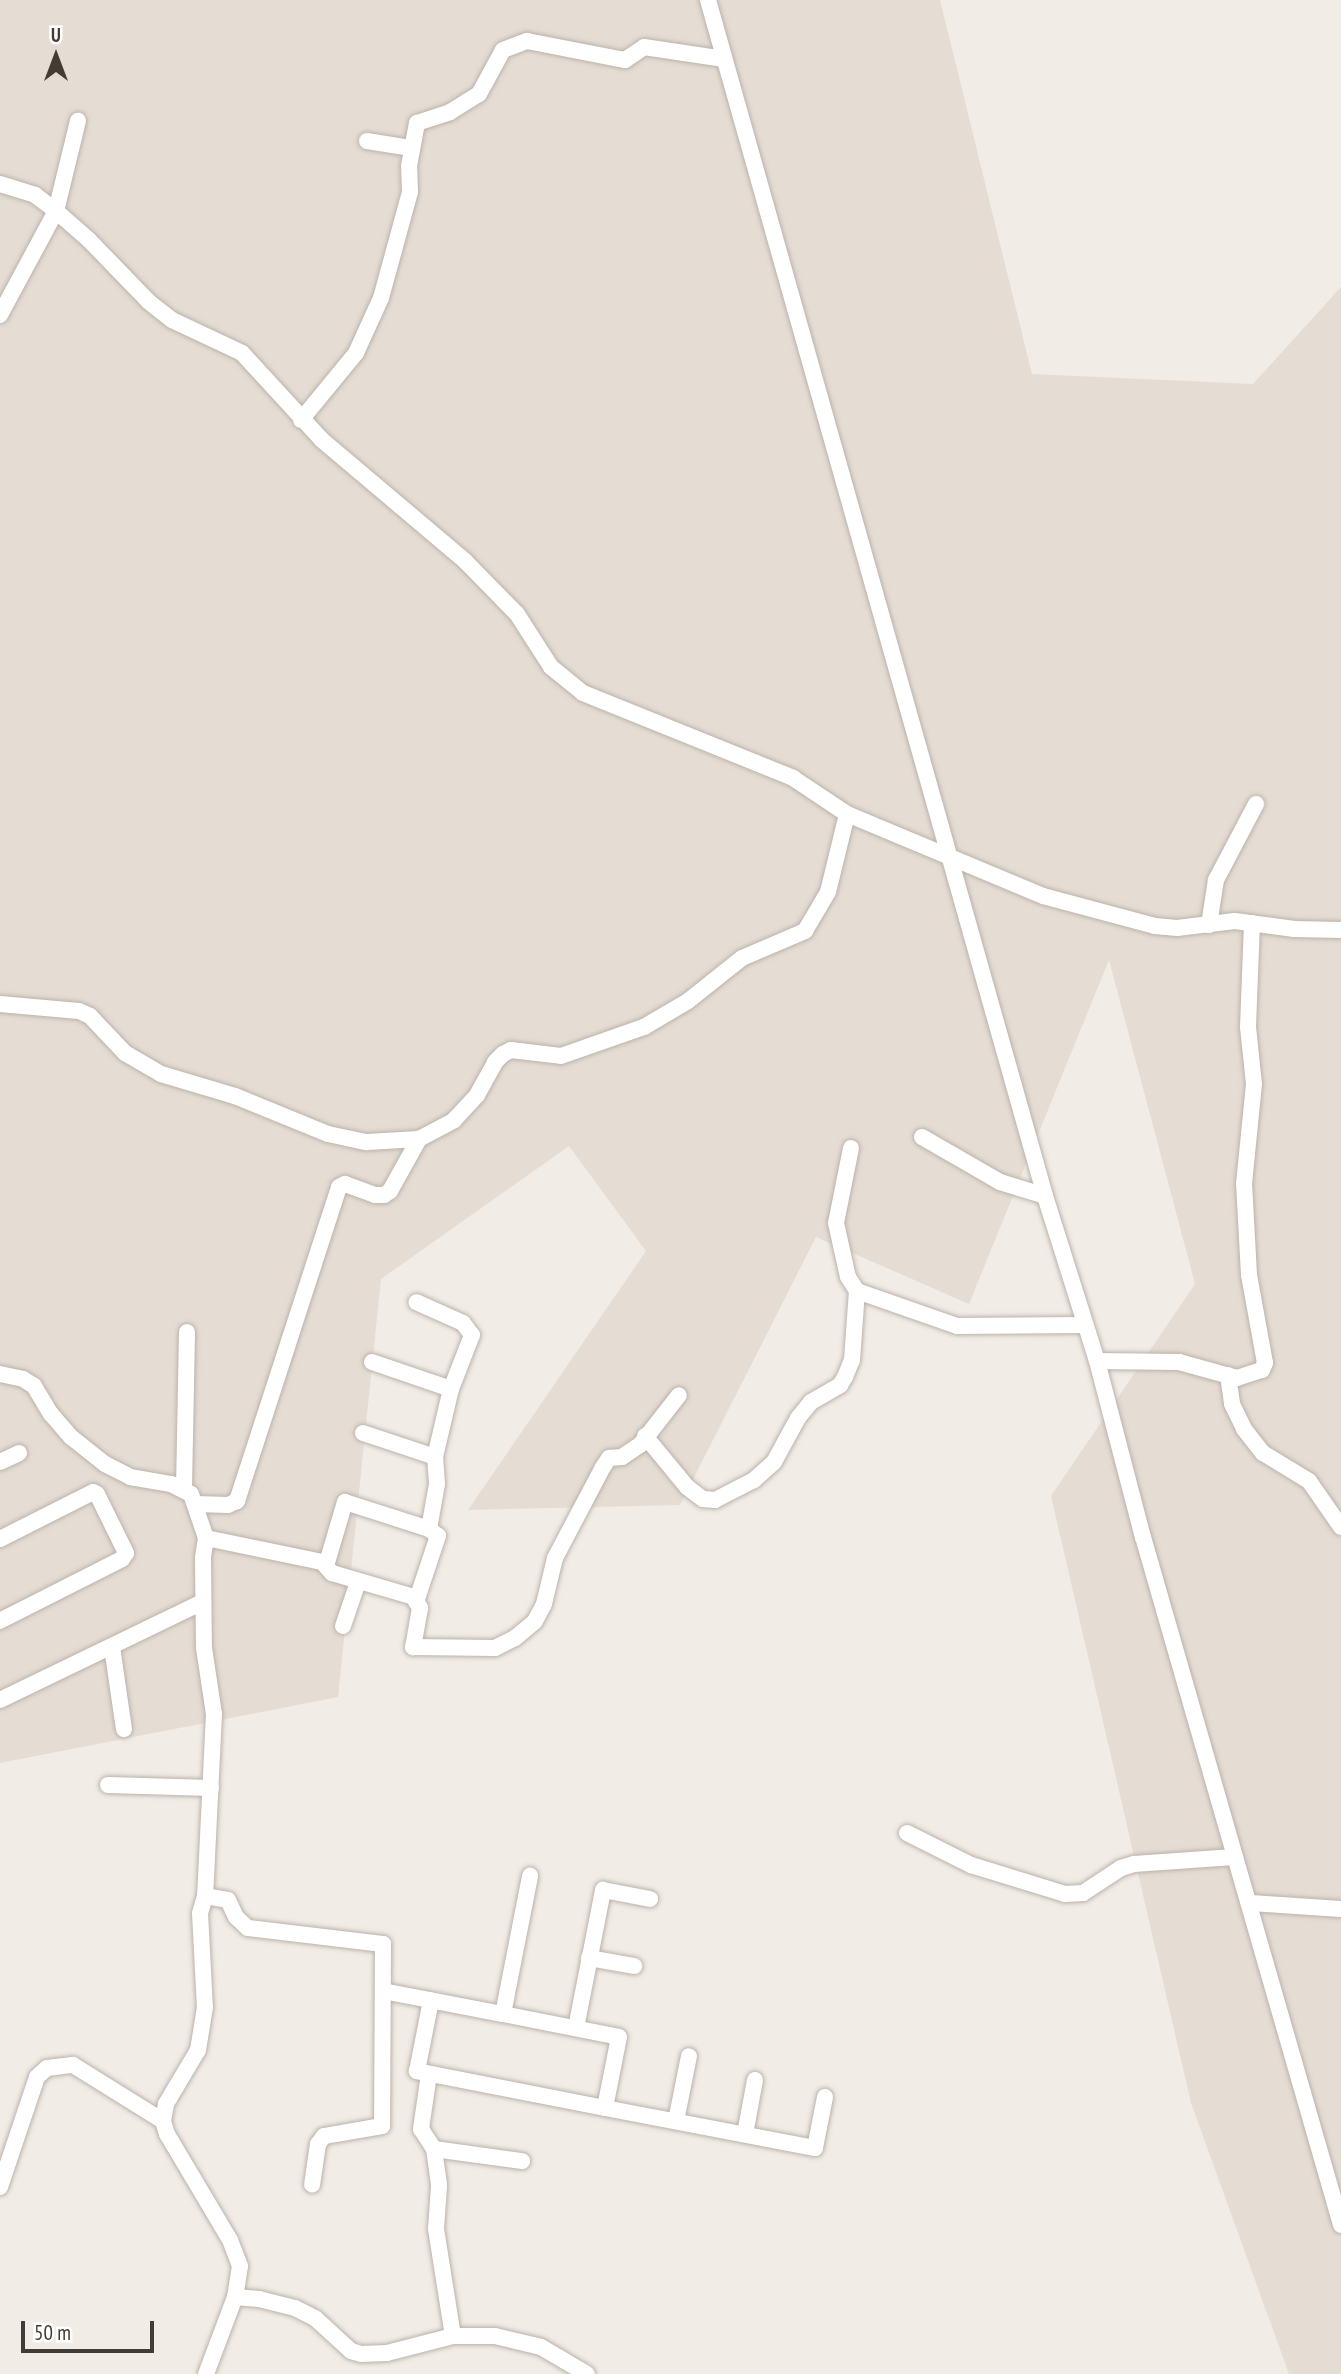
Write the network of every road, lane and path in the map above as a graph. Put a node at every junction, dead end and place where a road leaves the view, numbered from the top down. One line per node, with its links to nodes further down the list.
1 (708, 0): 2 (street)
2 (724, 59): 5 (street); 12 (street)
3 (78, 121): 7 (street)
4 (367, 141): 5 (street)
5 (411, 148): 9 (street)
6 (0, 184): 7 (street)
7 (55, 211): 8 (street); 9 (street)
8 (0, 315)
9 (301, 420): 11 (street)
10 (1256, 804): 14 (street)
11 (847, 814): 12 (street); 18 (street)
12 (951, 860): 14 (street); 20 (street)
13 (1251, 923): 14 (street); 15 (street); 28 (street)
14 (1209, 925)
15 (1341, 930)
16 (0, 1004): 18 (street)
17 (922, 1137): 20 (street)
18 (419, 1139): 37 (street)
19 (851, 1149): 21 (street)
20 (1045, 1196): 23 (street)
21 (857, 1291): 23 (street); 32 (street)
22 (416, 1302): 29 (street)
23 (1084, 1325): 25 (street)
24 (187, 1332): 36 (street)
25 (1097, 1360): 28 (street); 54 (street)
26 (372, 1362): 29 (street)
27 (0, 1374): 36 (street)
28 (1228, 1375): 38 (street)
29 (451, 1389): 34 (street)
30 (679, 1395): 32 (street)
31 (363, 1433): 34 (street)
32 (645, 1436): 45 (street)
33 (19, 1453): 35 (street)
34 (435, 1457): 39 (street)
35 (0, 1462)
36 (184, 1488): 37 (street)
37 (196, 1504): 40 (street)
38 (1341, 1527)
39 (429, 1529): 42 (street); 45 (street)
40 (206, 1538): 42 (street); 44 (street)
41 (0, 1539): 46 (street)
42 (326, 1566): 43 (street)
43 (358, 1582): 45 (street); 47 (street)
44 (203, 1602): 48 (street); 52 (street)
45 (416, 1602)
46 (0, 1621)
47 (343, 1626)
48 (112, 1647): 49 (street); 50 (street)
49 (0, 1700)
50 (124, 1729)
51 (108, 1785): 52 (street)
52 (211, 1788): 56 (street)
53 (907, 1833): 54 (street)
54 (1234, 1857): 58 (street)
55 (530, 1876): 64 (street)
56 (205, 1896): 62 (street); 71 (street)
57 (650, 1899): 60 (street)
58 (1251, 1903): 59 (street); 78 (street)
59 (1341, 1909)
60 (589, 1958): 61 (street); 65 (street)
61 (635, 1966)
62 (383, 1991): 63 (street); 76 (street)
63 (431, 2000): 64 (street); 67 (street)
64 (503, 2014): 65 (street)
65 (576, 2028): 70 (street)
66 (689, 2056): 72 (street)
67 (429, 2074): 70 (street); 74 (street)
68 (755, 2080): 73 (street)
69 (825, 2097): 73 (street)
70 (605, 2108): 72 (street)
71 (163, 2121): 77 (street); 79 (street)
72 (676, 2121): 73 (street)
73 (745, 2134)
74 (434, 2149): 75 (street); 80 (street)
75 (522, 2161)
76 (312, 2185)
77 (0, 2187)
78 (1341, 2225)
79 (235, 2297): 80 (street); 82 (street)
80 (453, 2336): 81 (street)
81 (577, 2371)
82 (206, 2374)

